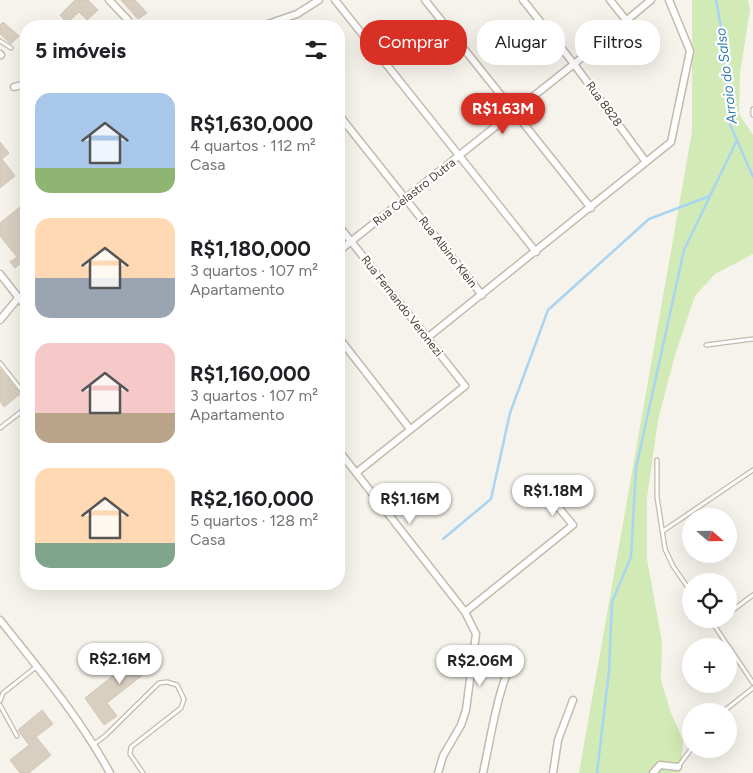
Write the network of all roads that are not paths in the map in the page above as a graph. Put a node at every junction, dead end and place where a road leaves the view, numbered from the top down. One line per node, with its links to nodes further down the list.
1 (109, 0): 9 (street)
2 (319, 0): 10 (street)
3 (335, 0): 21 (street)
4 (425, 0): 18 (street)
5 (523, 0): 14 (street, Rua 8828)
6 (610, 0): 11 (street)
7 (652, 0): 11 (street, Rua Celastro Dutra)
8 (669, 0): 22 (street)
9 (128, 20)
10 (281, 20)
11 (626, 20)
12 (0, 41): 13 (lane)
13 (11, 48)
14 (574, 64): 18 (street, Rua Celastro Dutra); 22 (street, Rua 8828)
15 (20, 86): 16 (street)
16 (14, 87)
17 (753, 109): 19 (lane)
18 (514, 112): 21 (street, Rua Celastro Dutra); 24 (street)
19 (753, 115)
20 (345, 123): 23 (street, Rua Albino Klein)
21 (459, 156): 23 (street, Rua Celastro Dutra); 28 (street)
22 (646, 162): 24 (street)
23 (405, 198): 26 (street, Rua Celastro Dutra); 30 (street, Rua Albino Klein)
24 (591, 208): 28 (street)
25 (345, 234): 26 (street, Rua Fernando Veronezi)
26 (351, 241): 27 (street, Rua Celastro Dutra); 34 (street, Rua Fernando Veronezi)
27 (345, 246)
28 (536, 252): 30 (street)
29 (0, 274): 31 (street)
30 (482, 295): 34 (street)
31 (18, 297): 32 (street); 33 (street)
32 (20, 300)
33 (0, 320)
34 (427, 338): 42 (street, Rua Fernando Veronezi)
35 (753, 338): 36 (lane)
36 (706, 344)
37 (345, 346): 42 (street)
38 (0, 363): 39 (lane)
39 (20, 388)
40 (20, 413): 41 (lane)
41 (0, 428)
42 (410, 429): 46 (street)
43 (345, 458): 46 (street)
44 (657, 460): 48 (lane)
45 (753, 470): 48 (lane)
46 (356, 472): 52 (street)
47 (549, 496): 52 (street)
48 (663, 531): 49 (lane)
49 (682, 579)
50 (753, 595): 51 (lane)
51 (737, 607)
52 (464, 612): 69 (street)
53 (0, 620): 56 (street)
54 (516, 652): 70 (street)
55 (737, 659): 57 (lane)
56 (37, 666): 60 (lane); 64 (street)
57 (753, 684)
58 (753, 688): 61 (lane)
59 (573, 700): 71 (street)
60 (0, 701)
61 (734, 703)
62 (0, 705): 63 (lane)
63 (17, 736)
64 (94, 744): 67 (street); 68 (lane)
65 (685, 758): 66 (lane)
66 (678, 768): 72 (street)
67 (110, 773)
68 (143, 773)
69 (438, 773)
70 (483, 773)
71 (553, 773)
72 (653, 773)

